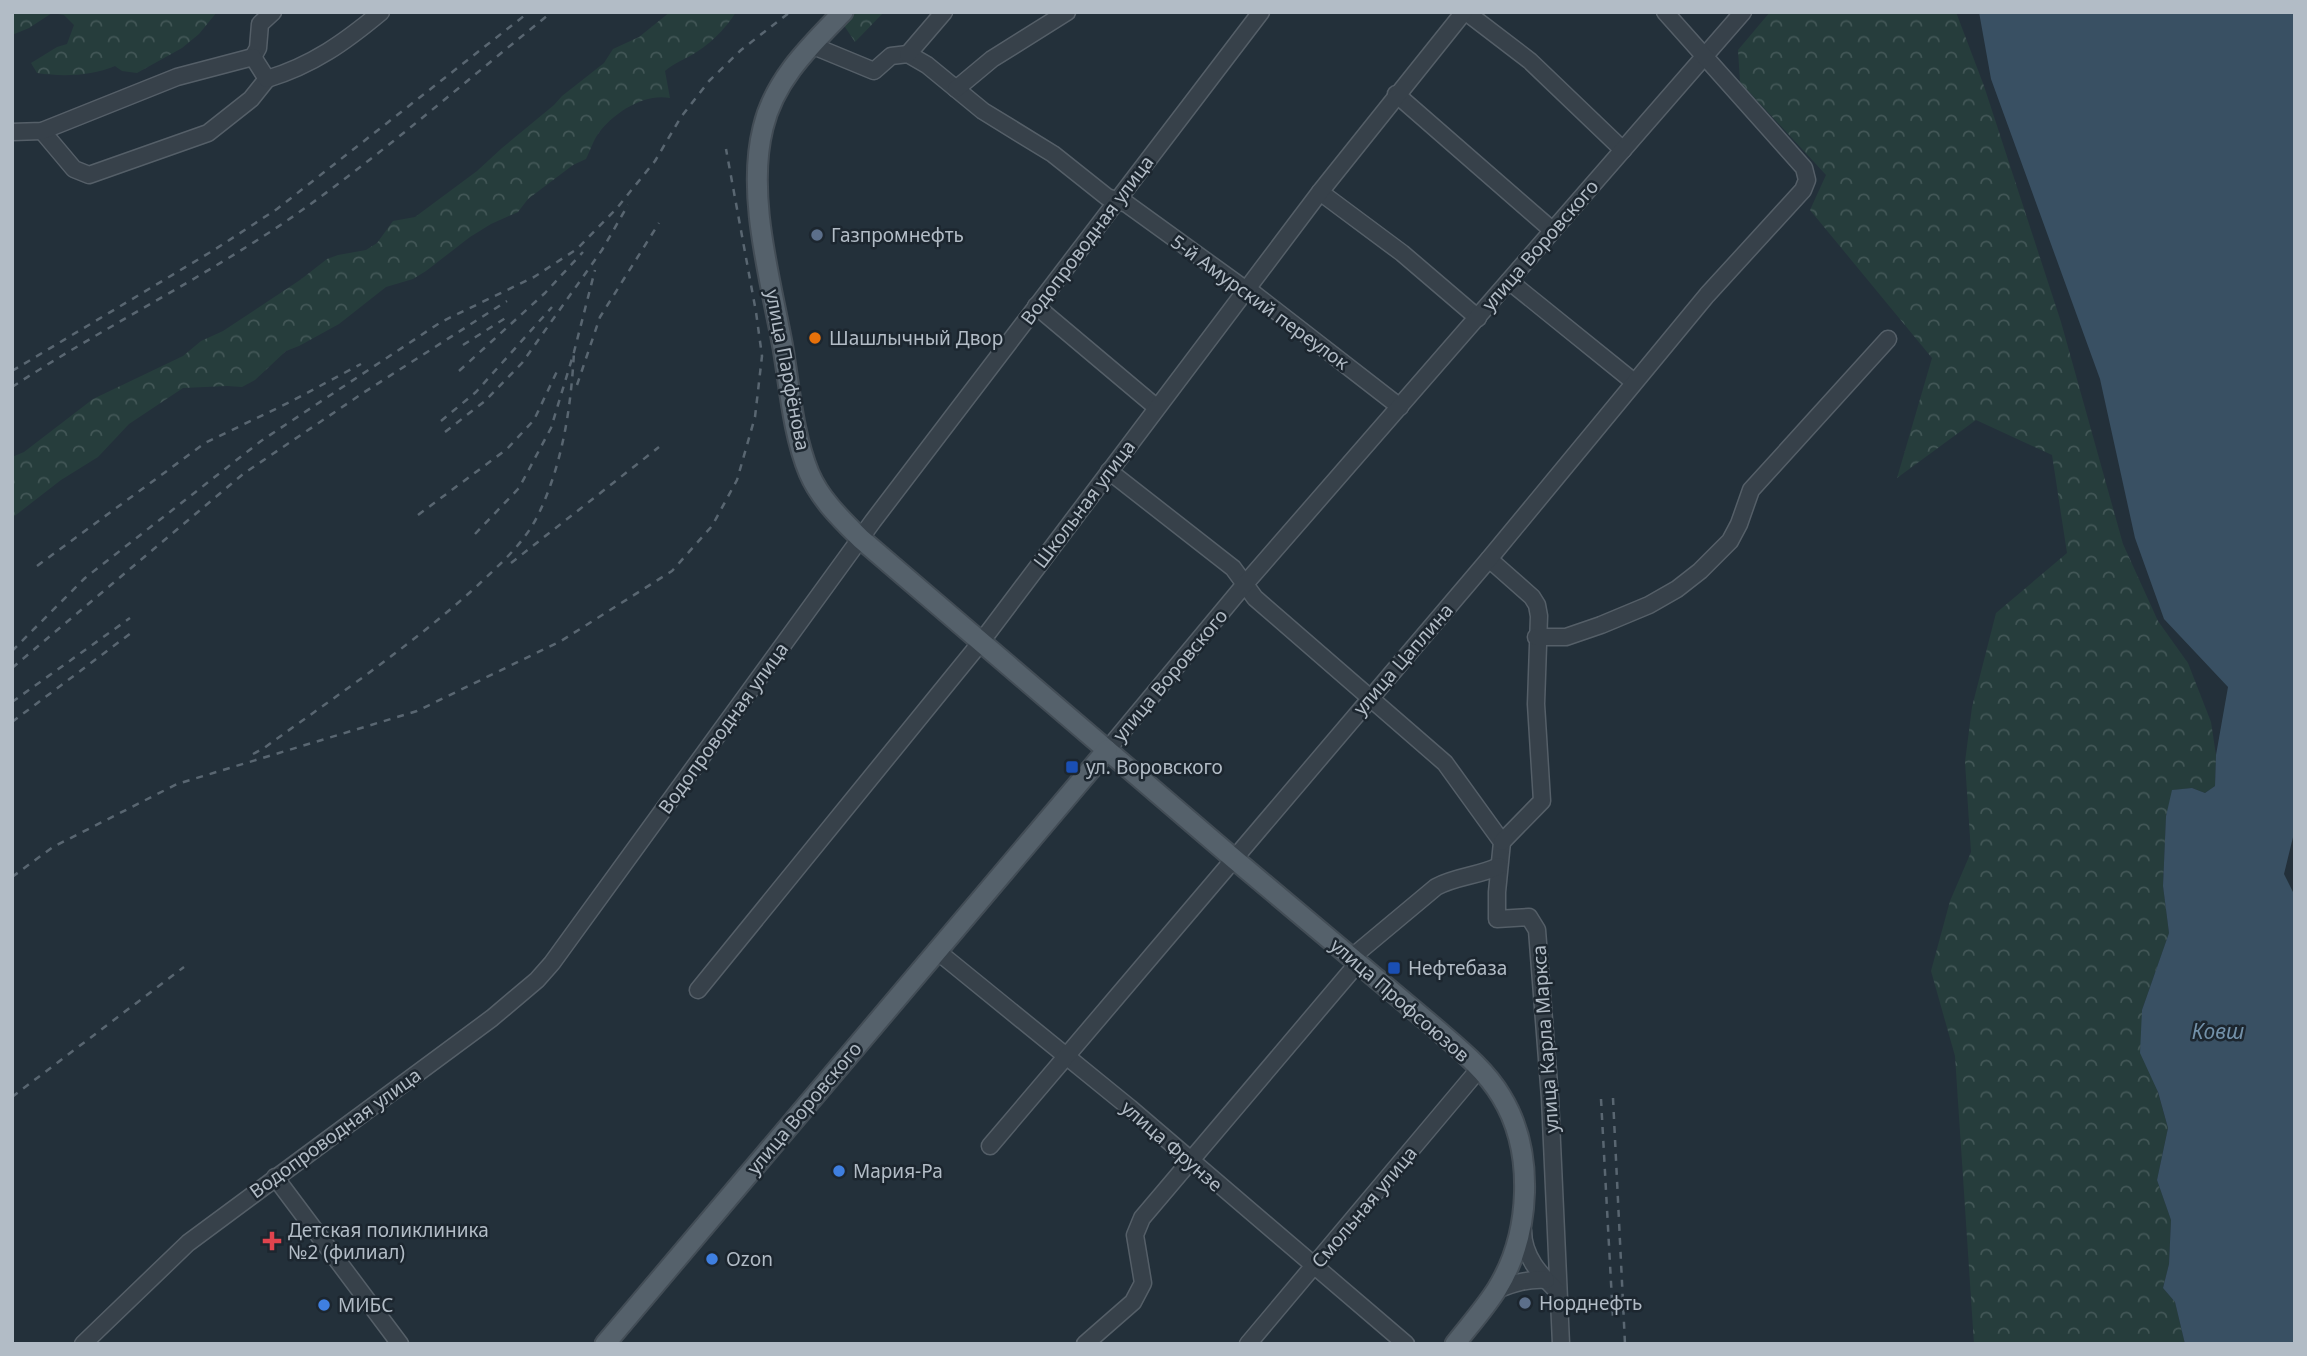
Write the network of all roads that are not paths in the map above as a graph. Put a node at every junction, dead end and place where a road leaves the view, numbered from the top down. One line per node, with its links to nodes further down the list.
1 (274, 12): 12 (street)
2 (381, 12): 14 (street)
3 (843, 12): 10 (main road, улица Парфёнова)
4 (944, 12): 11 (street)
5 (1067, 12): 15 (street)
6 (1261, 12): 21 (street, Водопроводная улица)
7 (1465, 12): 16 (street, Школьная улица); 19 (street)
8 (1665, 12): 13 (street)
9 (1743, 12): 13 (street, улица Воровского)
10 (811, 45): 11 (street); 32 (main road, улица Парфёнова)
11 (908, 54): 15 (street, 5-й Амурский переулок)
12 (253, 57): 14 (street); 17 (street)
13 (1705, 57): 19 (street, улица Воровского); 28 (street, улица Цаплина)
14 (267, 79): 17 (street)
15 (956, 89): 21 (street, 5-й Амурский переулок)
16 (1396, 94): 20 (street, Школьная улица); 22 (street)
17 (43, 131): 18 (street)
18 (12, 132)
19 (1623, 149): 22 (street, улица Воровского)
20 (1320, 191): 24 (street, Школьная улица); 26 (street)
21 (1117, 200): 24 (street, 5-й Амурский переулок); 25 (street, Водопроводная улица)
22 (1552, 230): 23 (street, улица Воровского)
23 (1509, 281): 26 (street, улица Воровского); 28 (street)
24 (1246, 290): 29 (street, Школьная улица); 30 (street, 5-й Амурский переулок)
25 (1036, 306): 29 (street); 32 (street, Водопроводная улица)
26 (1478, 318): 30 (street, улица Воровского)
27 (1888, 339): 35 (street)
28 (1634, 382): 33 (street, улица Цаплина)
29 (1156, 407): 31 (street, Школьная улица)
30 (1400, 407): 34 (street, улица Воровского)
31 (1109, 471): 34 (street); 36 (street, Школьная улица)
32 (861, 540): 36 (main road, улица Парфёнова); 49 (street, Водопроводная улица)
33 (1489, 559): 35 (street); 37 (street, улица Цаплина)
34 (1245, 584): 37 (street); 38 (street, улица Воровского)
35 (1536, 637): 39 (street)
36 (981, 642): 38 (main road, улица Парфёнова); 44 (street, Школьная улица)
37 (1370, 696): 39 (street); 40 (street, улица Цаплина)
38 (1107, 750): 40 (main road, улица Профсоюзов); 42 (main road, улица Воровского)
39 (1502, 842): 41 (street, улица Карла Маркса)
40 (1233, 858): 43 (main road, улица Профсоюзов); 45 (street, улица Цаплина)
41 (1499, 866): 43 (street); 52 (street, улица Карла Маркса)
42 (937, 951): 45 (street, улица Фрунзе); 54 (main road, улица Воровского)
43 (1354, 960): 46 (main road, улица Профсоюзов); 48 (street)
44 (698, 990)
45 (1066, 1055): 47 (street, улица Цаплина); 48 (street, улица Фрунзе)
46 (1479, 1069): 50 (main road, улица Профсоюзов); 51 (street, Смольная улица)
47 (990, 1146)
48 (1191, 1163): 51 (street, улица Фрунзе); 57 (street)
49 (275, 1177): 55 (street, Водопроводная улица); 56 (street)
50 (1523, 1214): 52 (street); 53 (main road, улица Профсоюзов)
51 (1314, 1266): 58 (street, Смольная улица); 59 (street, улица Фрунзе)
52 (1552, 1286): 53 (street); 61 (street, улица Карла Маркса)
53 (1497, 1290): 60 (main road, улица Профсоюзов)
54 (609, 1342)
55 (83, 1344)
56 (400, 1344)
57 (1085, 1344)
58 (1248, 1344)
59 (1406, 1344)
60 (1455, 1344)
61 (1561, 1344)

